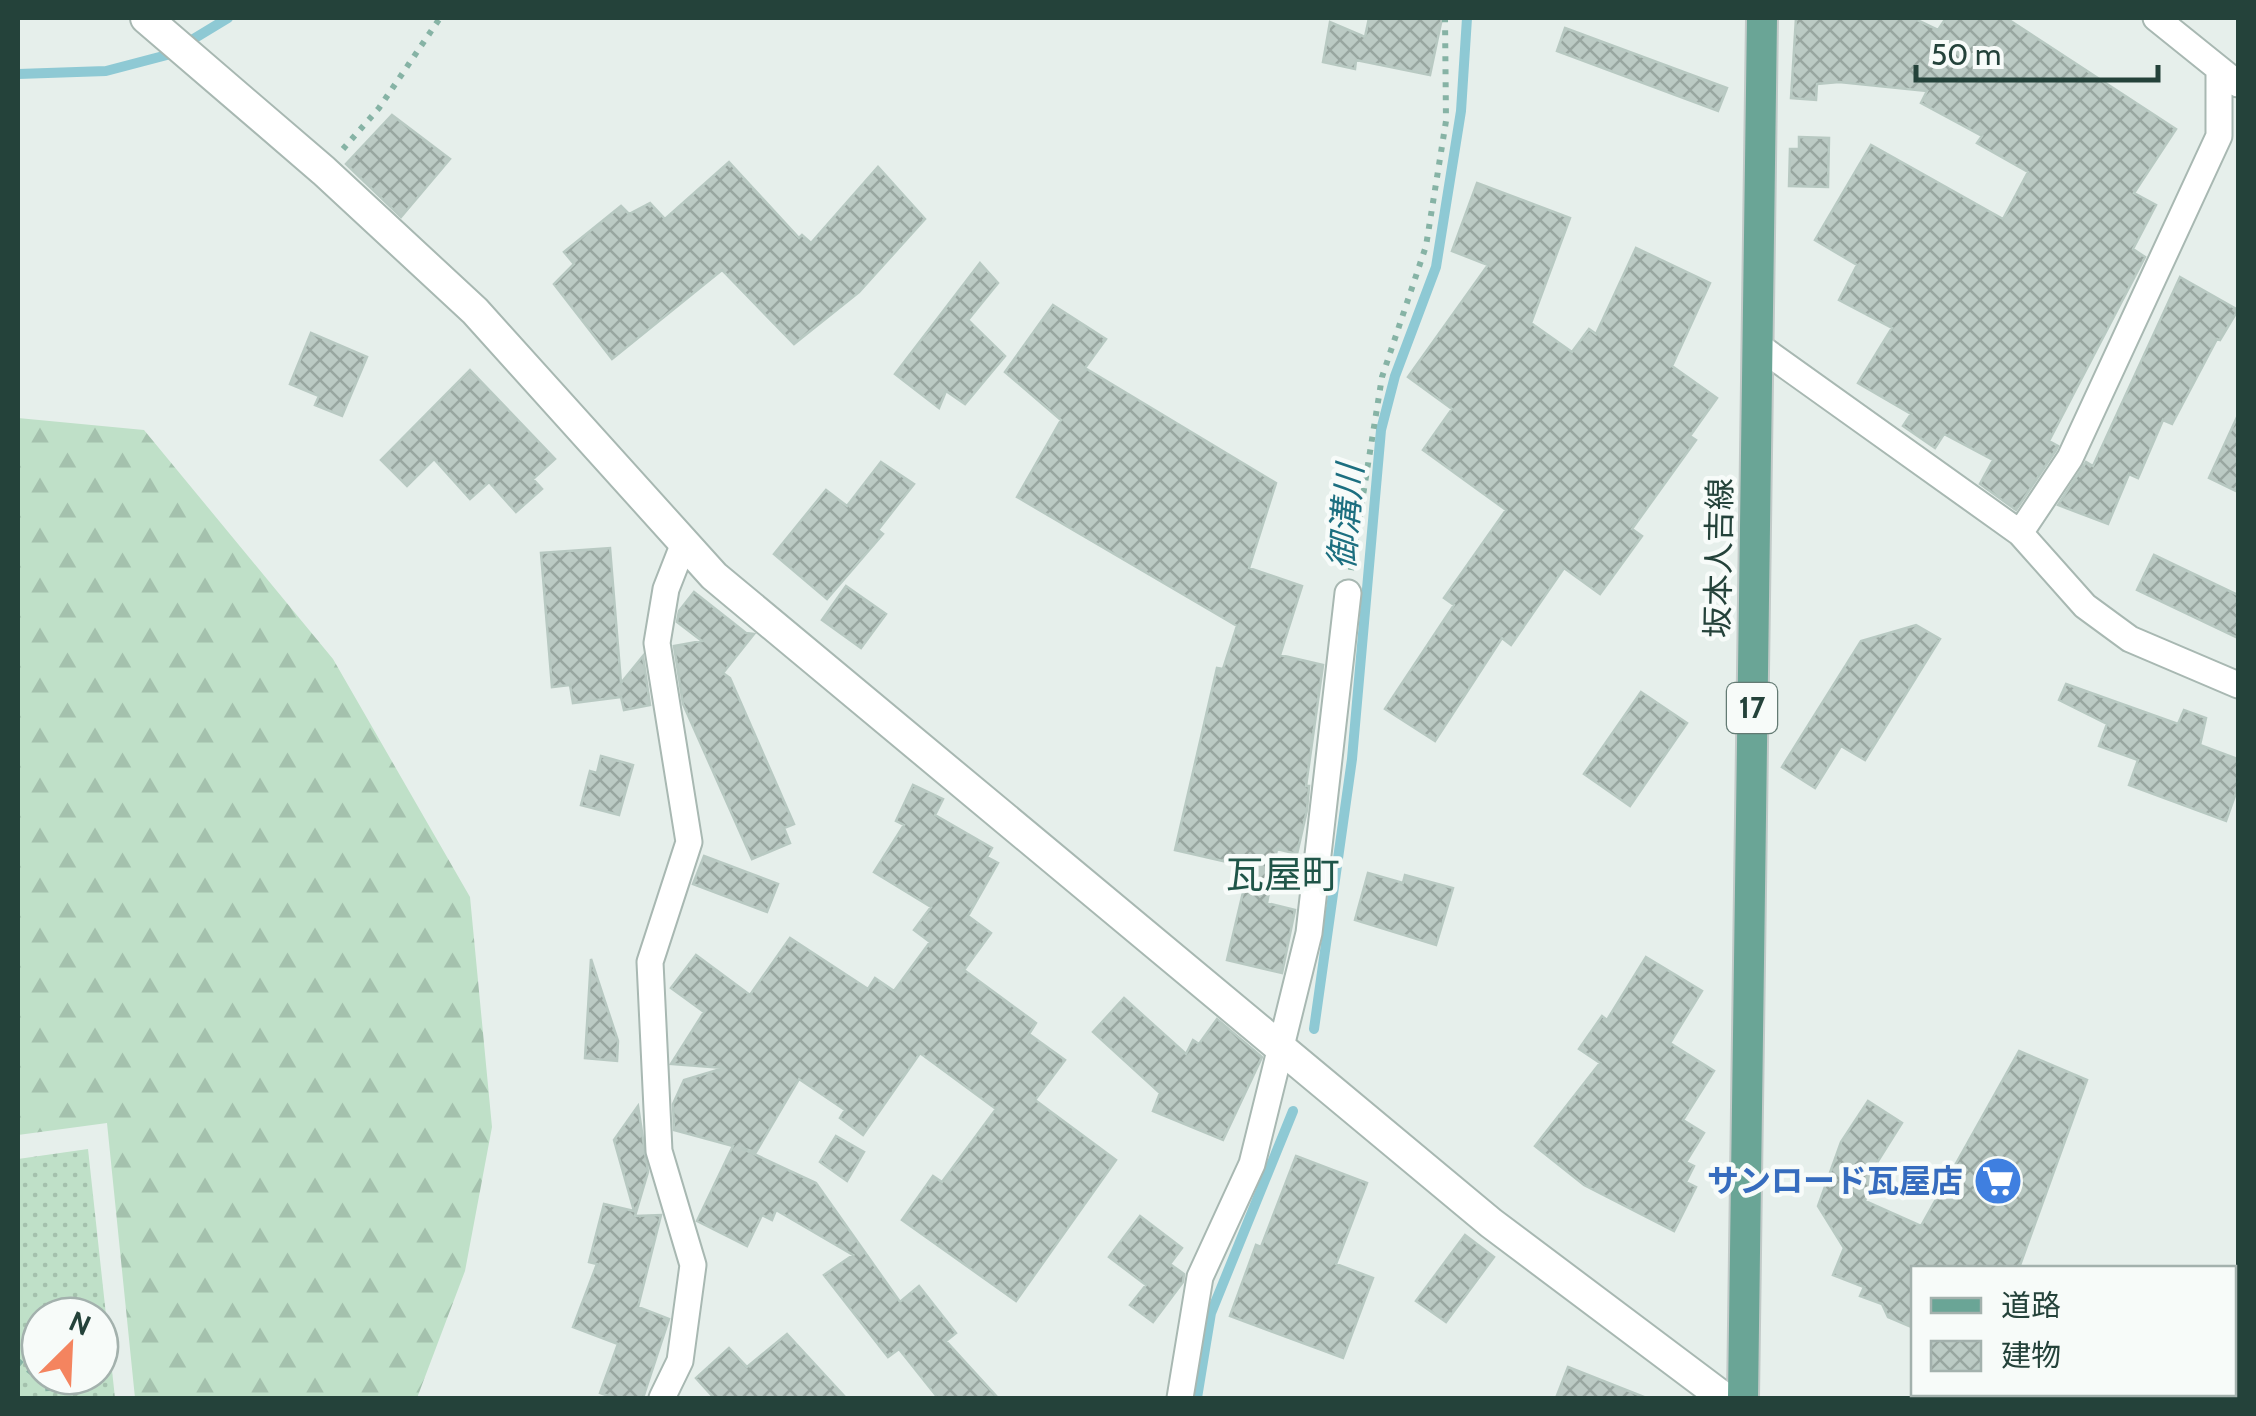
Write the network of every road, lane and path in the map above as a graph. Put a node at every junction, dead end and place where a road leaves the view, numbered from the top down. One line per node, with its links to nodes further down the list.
1 (146, 18): 7 (street)
2 (440, 18): 7 (path)
3 (1445, 18): 11 (path)
4 (1762, 18): 8 (main road, 坂本人吉線 / 17)
5 (2156, 18): 6 (street)
6 (2228, 77): 9 (street)
7 (324, 171): 10 (street)
8 (1757, 345): 9 (street); 19 (main road, 坂本人吉線 / 17)
9 (2020, 533): 12 (street)
10 (684, 543): 13 (street); 16 (street)
11 (1348, 593): 13 (street)
12 (2238, 686)
13 (1281, 1047): 17 (street); 18 (street)
14 (18, 1361): 15 (path)
15 (49, 1398)
16 (662, 1398)
17 (1180, 1398)
18 (1724, 1398)
19 (1743, 1398)

